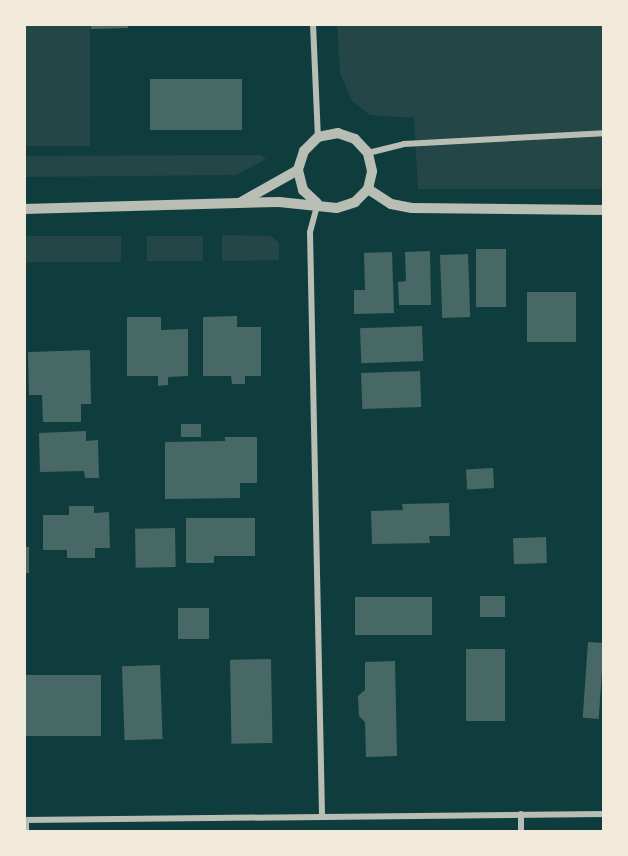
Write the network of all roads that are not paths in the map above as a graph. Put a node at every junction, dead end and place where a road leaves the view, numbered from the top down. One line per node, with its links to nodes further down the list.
1 (313, 24): 3 (street)
2 (604, 133): 4 (street)
3 (318, 137): 4 (street); 5 (street)
4 (368, 153): 6 (street)
5 (298, 170): 7 (street); 8 (street)
6 (368, 189): 8 (street); 10 (street)
7 (238, 203): 8 (street); 9 (street)
8 (317, 203): 13 (street)
9 (24, 209)
10 (604, 210)
11 (521, 814): 12 (street); 13 (street); 16 (street)
12 (604, 814)
13 (322, 816): 14 (street)
14 (25, 820): 15 (street)
15 (26, 832)
16 (521, 832)

